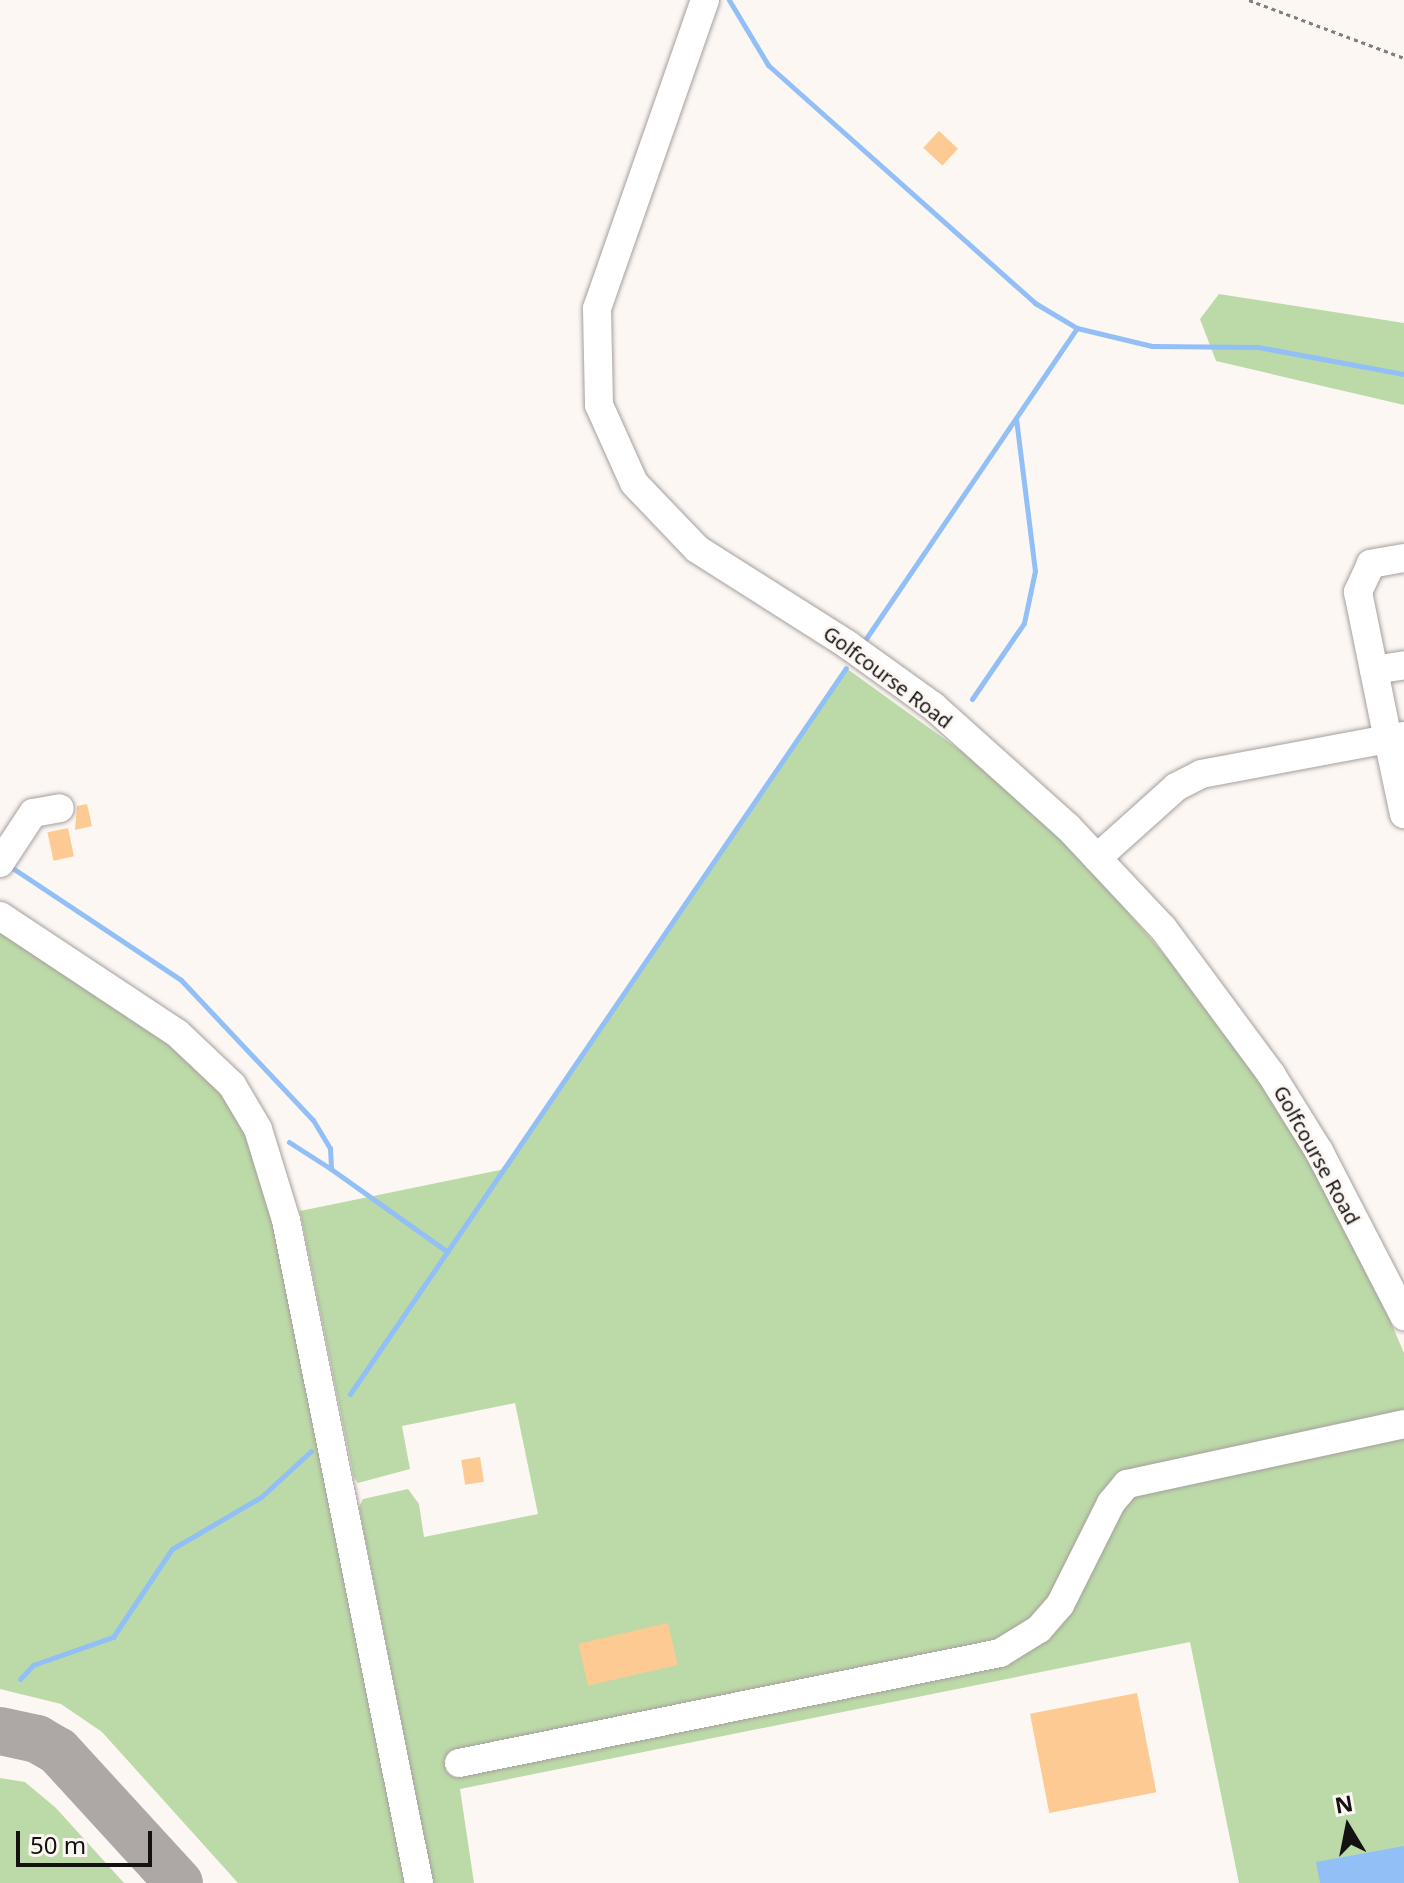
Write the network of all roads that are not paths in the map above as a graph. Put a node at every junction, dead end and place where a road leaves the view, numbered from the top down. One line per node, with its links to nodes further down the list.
1 (705, 0): 9 (street, Golfcourse Road)
2 (1404, 558): 4 (street)
3 (1404, 665): 4 (street)
4 (1374, 670): 5 (street)
5 (1396, 738): 7 (street); 9 (street)
6 (60, 808): 8 (street)
7 (1404, 814)
8 (7, 852)
9 (1097, 858): 11 (street, Golfcourse Road)
10 (0, 916): 14 (street)
11 (1404, 1316)
12 (1404, 1424): 13 (street)
13 (459, 1763)
14 (419, 1883)

